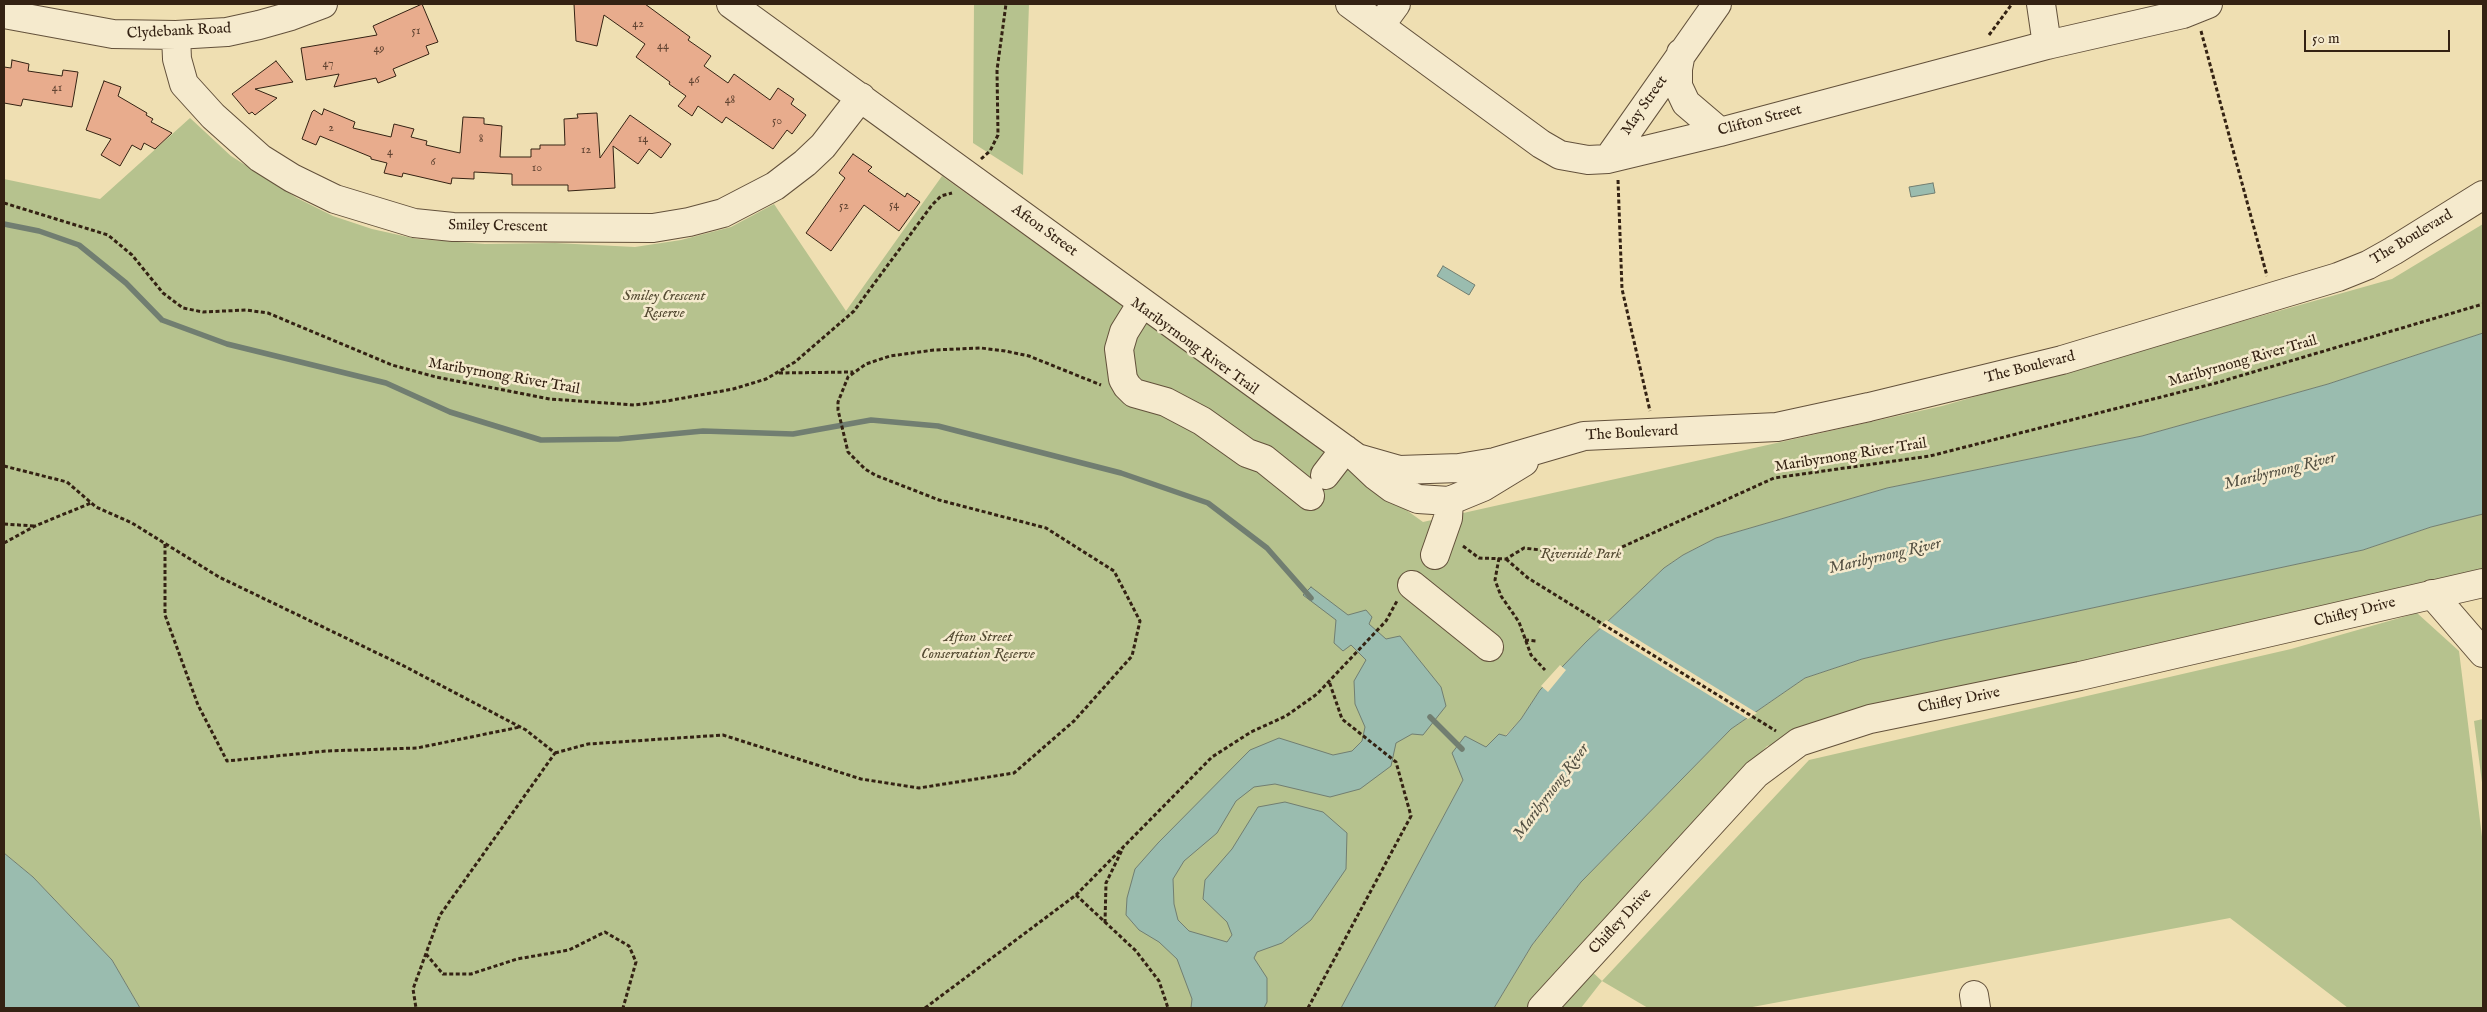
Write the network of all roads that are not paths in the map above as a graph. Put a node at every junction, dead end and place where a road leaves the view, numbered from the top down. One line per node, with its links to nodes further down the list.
1 (323, 4): 10 (street, Clydebank Road)
2 (731, 4): 13 (street, Afton Street)
3 (1350, 4): 9 (street, Clifton Street)
4 (1396, 4): 9 (street)
5 (1717, 4): 12 (street, May Street)
6 (2041, 4): 11 (street)
7 (2203, 12): 11 (street, Clifton Street)
8 (4, 14): 10 (street, Clydebank Road)
9 (1380, 26): 15 (street, Clifton Street)
10 (176, 35): 13 (street, Smiley Crescent)
11 (2047, 45): 14 (street, Clifton Street)
12 (1681, 53): 14 (street, May Street); 15 (street, May Street)
13 (861, 97): 17 (street, Afton Street)
14 (1720, 132): 15 (street, Clifton Street)
15 (1613, 167)
16 (2483, 196): 18 (street, The Boulevard)
17 (1142, 303): 19 (street, Afton Street); 19 (street)
18 (1551, 446): 19 (street, The Boulevard); 20 (street, The Boulevard)
19 (1351, 454): 20 (street, The Boulevard)
20 (1449, 501): 21 (street)
21 (1439, 544)
22 (2483, 583): 24 (street, Chifley Drive)
23 (1412, 585): 25 (street)
24 (2432, 594): 26 (street); 27 (street, Chifley Drive)
25 (1489, 647)
26 (2483, 653)
27 (1542, 1008)

